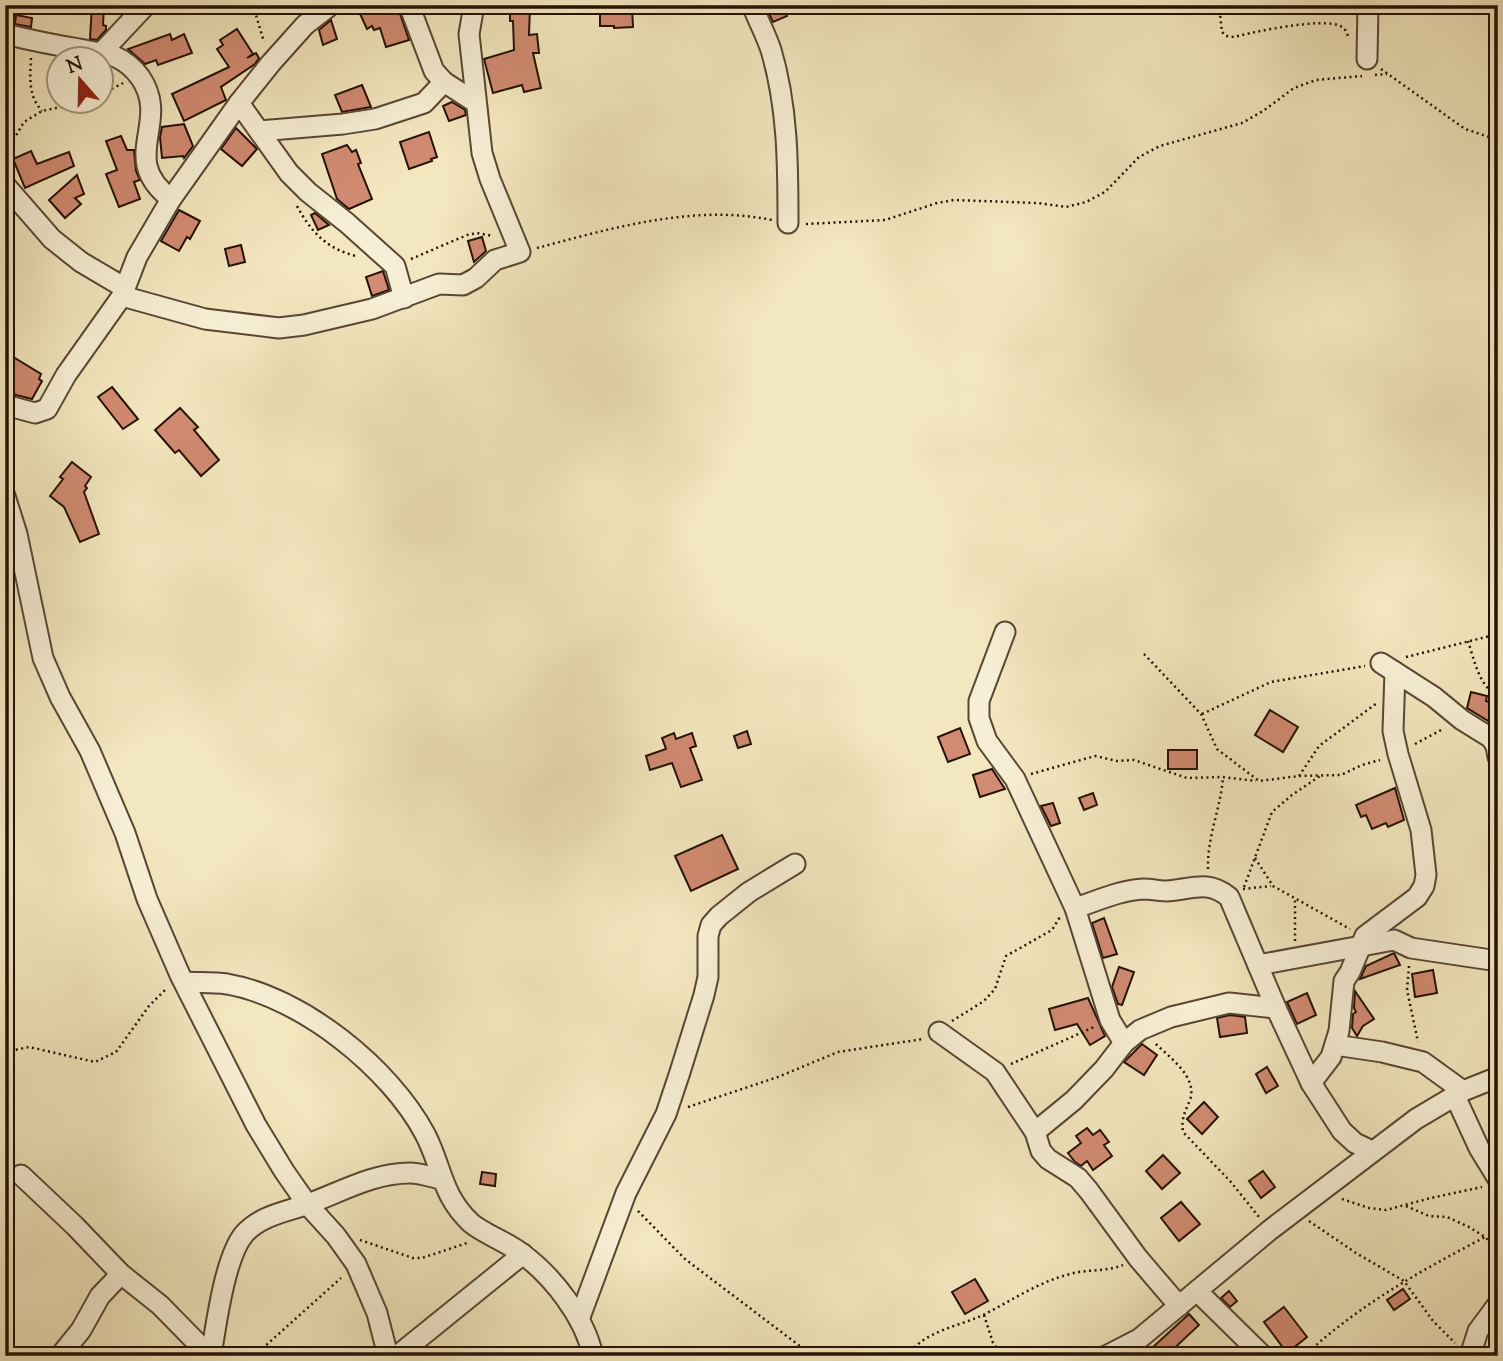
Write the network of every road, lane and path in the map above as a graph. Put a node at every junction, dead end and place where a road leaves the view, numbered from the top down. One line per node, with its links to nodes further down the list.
1 (146, 5): 11 (street)
2 (253, 5): 13 (path)
3 (331, 5): 13 (street)
4 (409, 5): 17 (street)
5 (474, 5): 19 (street)
6 (751, 5): 27 (street)
7 (1368, 5): 14 (street)
8 (5, 34): 9 (street)
9 (31, 41): 10 (street); 22 (path)
10 (60, 46)
11 (108, 46)
12 (116, 58): 15 (street)
13 (271, 63): 20 (street)
14 (1369, 70): 16 (path); 27 (path)
15 (138, 74): 18 (path); 26 (street)
16 (1387, 74)
17 (444, 82): 19 (street); 23 (street)
18 (116, 86)
19 (475, 102): 28 (street)
20 (239, 103): 23 (street); 26 (street)
21 (46, 110): 22 (path)
22 (42, 111): 24 (path)
23 (259, 131): 29 (street)
24 (5, 154)
25 (5, 185): 30 (street)
26 (171, 199): 30 (street)
27 (788, 223): 28 (path)
28 (518, 244): 29 (path); 31 (street)
29 (395, 266): 31 (street)
30 (124, 292): 31 (street); 32 (street)
31 (404, 298)
32 (5, 405)
33 (5, 496): 60 (street)
34 (1005, 632): 47 (street)
35 (1498, 634): 36 (path)
36 (1468, 641): 38 (path); 39 (path)
37 (1144, 654): 40 (path)
38 (1390, 675): 40 (path); 41 (street); 42 (street); 45 (path)
39 (1498, 696)
40 (1201, 714): 48 (path)
41 (1462, 720): 42 (path); 43 (street)
42 (1398, 754): 46 (path); 55 (street)
43 (1498, 757)
44 (1223, 776): 47 (path); 48 (path); 51 (path)
45 (1299, 776): 46 (path); 48 (path)
46 (1321, 776): 49 (path)
47 (1014, 779): 54 (street)
48 (1259, 781)
49 (1255, 858): 52 (path); 52 (path)
50 (795, 864): 73 (street)
51 (1209, 886): 54 (street); 59 (street)
52 (1273, 886): 53 (path)
53 (1295, 900): 55 (path); 57 (path)
54 (1075, 908): 62 (street); 64 (path)
55 (1363, 942): 56 (street); 57 (street); 66 (street)
56 (1411, 948): 58 (street); 68 (path)
57 (1294, 958): 59 (street)
58 (1498, 961)
59 (1258, 965): 61 (street)
60 (182, 979): 67 (path); 77 (street); 81 (street)
61 (1276, 1008): 63 (street); 71 (street)
62 (1110, 1020): 65 (street); 69 (path)
63 (1140, 1030): 65 (street); 84 (path)
64 (939, 1032): 69 (street); 73 (path)
65 (1124, 1043): 74 (street)
66 (1335, 1045): 68 (street); 71 (street)
67 (5, 1052)
68 (1423, 1062): 72 (street)
69 (995, 1072): 74 (street)
70 (1498, 1077): 72 (street)
71 (1311, 1083): 75 (street)
72 (1459, 1093): 75 (street); 78 (street)
73 (666, 1114): 80 (street)
74 (1035, 1132): 90 (street)
75 (1372, 1151): 79 (street)
76 (21, 1175): 92 (street)
77 (441, 1179): 81 (street); 85 (street)
78 (1492, 1183): 82 (path)
79 (1324, 1189): 82 (path); 83 (street)
80 (626, 1193): 98 (street); 107 (path)
81 (307, 1204): 86 (street); 102 (street)
82 (1406, 1206): 87 (path)
83 (1295, 1211): 84 (street); 93 (path)
84 (1270, 1230): 94 (street)
85 (491, 1234): 86 (path); 89 (street)
86 (336, 1236): 91 (street)
87 (1485, 1237): 88 (path); 93 (path)
88 (1498, 1250)
89 (523, 1254): 98 (street); 105 (street)
90 (1138, 1258): 96 (street); 97 (path)
91 (356, 1264): 103 (path); 104 (street)
92 (121, 1274): 101 (street); 102 (street)
93 (1404, 1281): 100 (path); 112 (path)
94 (1198, 1291): 96 (street); 111 (street)
95 (1498, 1304): 100 (street)
96 (1178, 1306): 99 (street)
97 (984, 1314): 108 (path); 109 (path)
98 (580, 1317): 106 (street)
99 (1142, 1348): 110 (street)
100 (1464, 1351)
101 (60, 1356)
102 (211, 1356)
103 (254, 1356)
104 (388, 1356)
105 (397, 1356)
106 (593, 1356)
107 (813, 1356)
108 (907, 1356)
109 (1003, 1356)
110 (1106, 1356)
111 (1263, 1356)
112 (1304, 1356)

